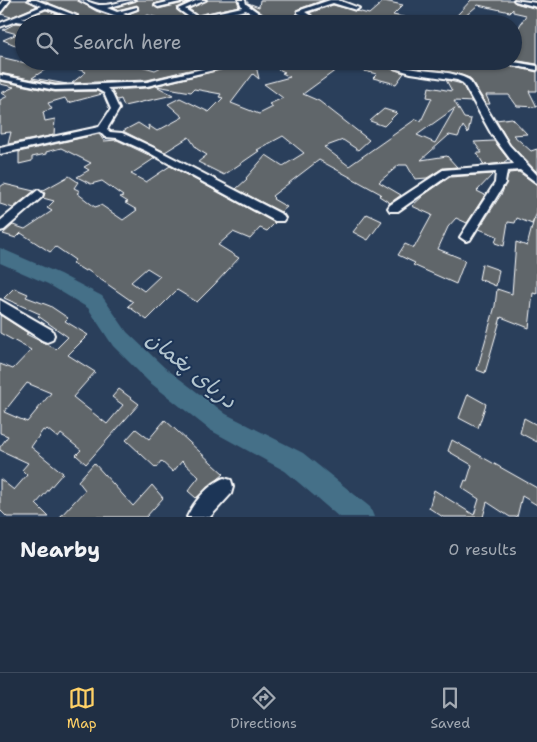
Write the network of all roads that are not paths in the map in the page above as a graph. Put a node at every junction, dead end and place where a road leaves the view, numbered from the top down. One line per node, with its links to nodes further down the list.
1 (7, 0): 17 (street)
2 (30, 0): 12 (street)
3 (82, 0): 13 (street)
4 (132, 0): 13 (street)
5 (186, 0): 10 (street)
6 (242, 0): 15 (street)
7 (334, 0): 16 (street); 24 (street)
8 (518, 0): 11 (street)
9 (206, 2): 21 (street)
10 (158, 5)
11 (537, 5)
12 (44, 7): 19 (street); 20 (street)
13 (99, 8): 18 (street)
14 (135, 8): 18 (street)
15 (247, 8): 22 (street); 23 (street)
16 (356, 8)
17 (0, 11)
18 (116, 14)
19 (24, 15)
20 (71, 15)
21 (188, 15)
22 (222, 15)
23 (258, 15)
24 (305, 15)
25 (15, 19): 26 (street)
26 (0, 26)
27 (522, 66): 28 (street)
28 (537, 68)
29 (208, 70): 32 (street)
30 (407, 70): 35 (street)
31 (0, 77): 32 (street)
32 (99, 86): 33 (street)
33 (102, 129): 34 (street); 40 (street)
34 (0, 150)
35 (523, 167): 36 (street); 37 (street)
36 (502, 168): 39 (street); 42 (street)
37 (537, 180)
38 (38, 194): 41 (street)
39 (394, 208)
40 (279, 218)
41 (0, 227)
42 (466, 237)
43 (0, 306): 44 (street)
44 (47, 335)
45 (224, 487): 46 (street)
46 (197, 517)

